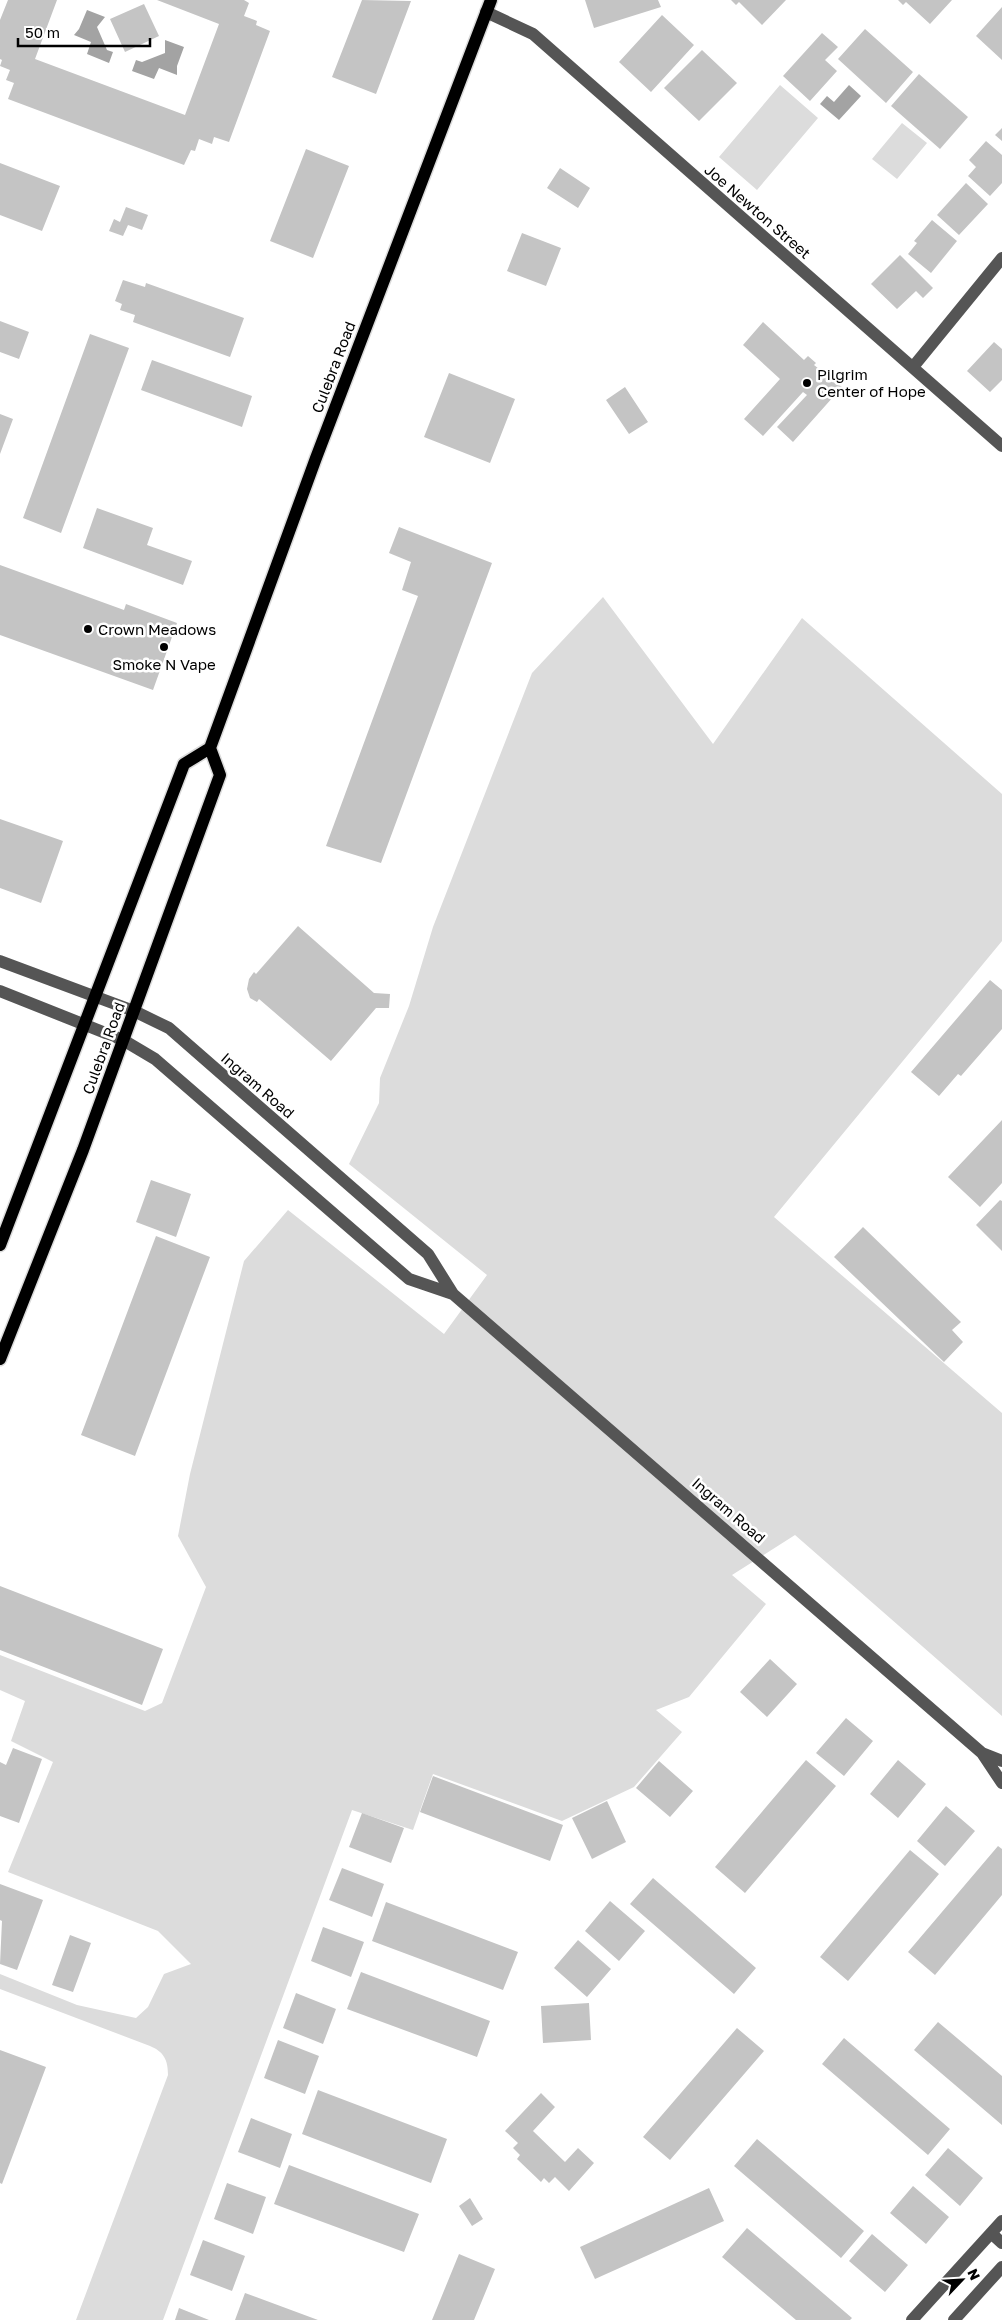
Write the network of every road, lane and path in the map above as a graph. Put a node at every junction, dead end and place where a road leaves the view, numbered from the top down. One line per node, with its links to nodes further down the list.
1 (489, 6): 3 (street, Joe Newton Street); 5 (main road, Culebra Road)
2 (1002, 258): 3 (street)
3 (913, 367): 4 (street, Joe Newton Street)
4 (1002, 446)
5 (210, 748): 8 (main road, Culebra Road); 9 (main road, Culebra Road)
6 (0, 961): 8 (street, Ingram Road)
7 (0, 991): 10 (street, Ingram Road)
8 (96, 996): 9 (street, Ingram Road); 10 (main road, Culebra Road)
9 (134, 1011): 11 (main road, Culebra Road); 13 (street, Ingram Road)
10 (85, 1025): 11 (street, Ingram Road); 12 (main road, Culebra Road)
11 (123, 1040): 13 (street, Ingram Road); 14 (main road, Culebra Road)
12 (0, 1245)
13 (453, 1294): 15 (street, Ingram Road)
14 (0, 1358)
15 (982, 1753): 16 (street, Ingram Road); 17 (street, Ingram Road)
16 (1002, 1761)
17 (1002, 1783)
18 (1002, 2221): 19 (street)
19 (991, 2233): 20 (street); 22 (street)
20 (1002, 2242)
21 (1002, 2267): 23 (street)
22 (912, 2320)
23 (954, 2320)

